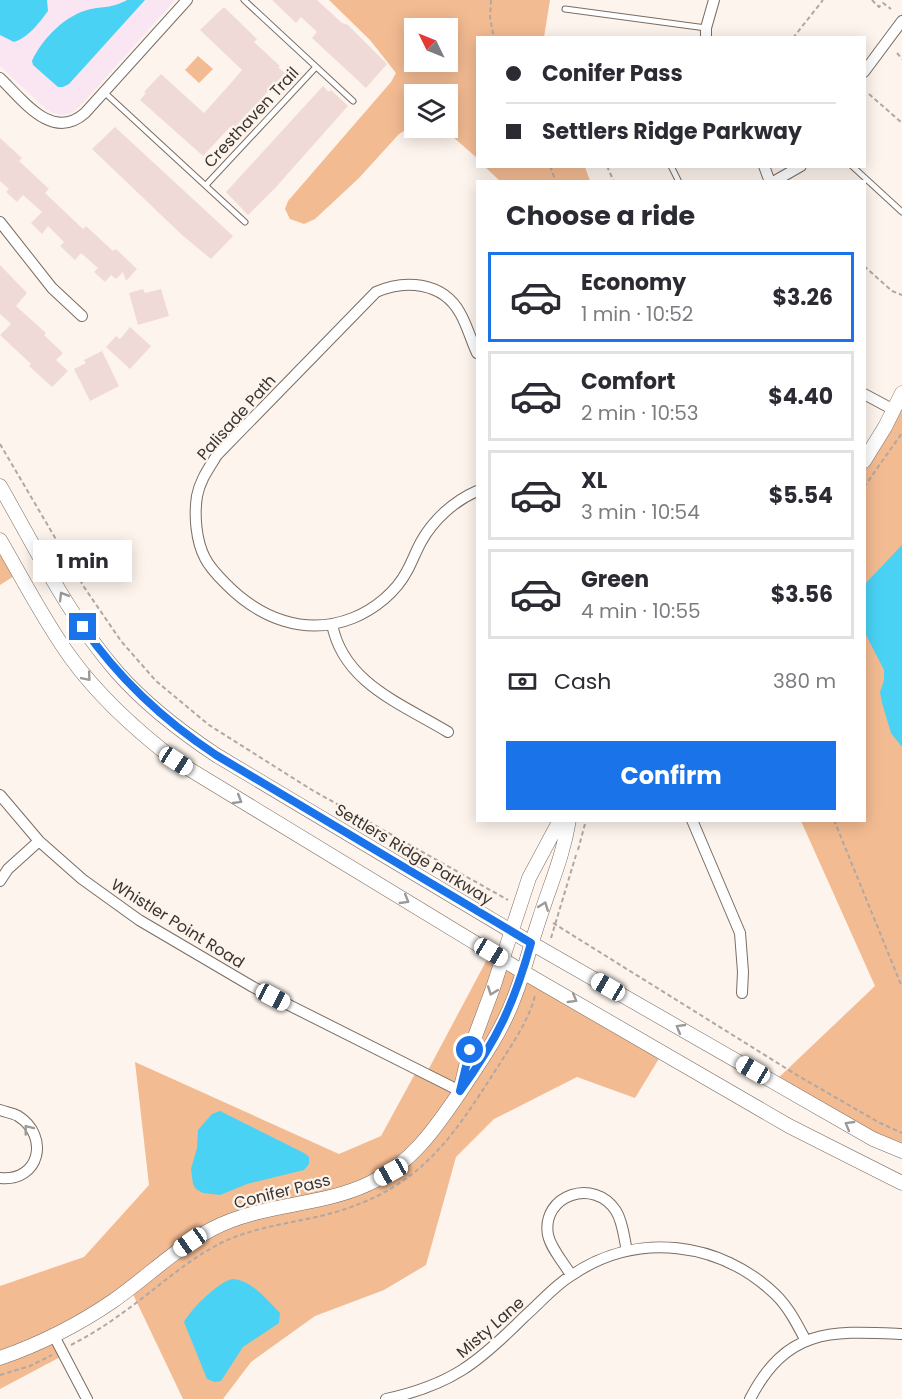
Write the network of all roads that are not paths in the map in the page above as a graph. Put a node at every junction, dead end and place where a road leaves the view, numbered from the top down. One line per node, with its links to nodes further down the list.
1 (187, 0): 10 (street)
2 (244, 0): 7 (lane, Cresthaven Trail)
3 (714, 0): 6 (street)
4 (566, 9): 6 (lane)
5 (902, 21): 8 (street)
6 (706, 33)
7 (316, 67): 11 (lane, Cresthaven Trail); 15 (lane, Cresthaven Trail)
8 (866, 69)
9 (0, 78): 10 (street)
10 (104, 92): 15 (lane, Cresthaven Trail)
11 (353, 101)
12 (797, 168): 14 (street)
13 (854, 168): 16 (lane)
14 (776, 180)
15 (206, 185): 18 (lane, Cresthaven Trail)
16 (902, 212)
17 (0, 222): 19 (street)
18 (245, 222)
19 (82, 316)
20 (476, 351): 28 (street, Palisade Path)
21 (902, 393): 23 (street)
22 (866, 395): 23 (street)
23 (894, 410): 24 (street)
24 (866, 458)
25 (0, 486): 36 (street, Settlers Ridge Parkway, one-way to 25)
26 (476, 492): 28 (street, Palisade Path)
27 (0, 540): 38 (street, one-way to 38)
28 (332, 624): 29 (street)
29 (448, 732)
30 (0, 795): 34 (street, Whistler Point Road)
31 (560, 822): 36 (street, Conifer Pass)
32 (569, 822): 37 (street, Conifer Pass, one-way to 32)
33 (693, 822): 40 (street)
34 (39, 841): 35 (street); 41 (street, Whistler Point Road)
35 (0, 881)
36 (512, 931): 37 (street, Settlers Ridge Parkway); 38 (street, Conifer Pass)
37 (531, 943): 39 (street, Conifer Pass); 43 (street, Settlers Ridge Parkway, one-way to 37)
38 (503, 959): 39 (street); 41 (street, Conifer Pass, one-way to 41)
39 (524, 972): 41 (street, Conifer Pass); 45 (street, one-way to 45)
40 (742, 993)
41 (460, 1091): 49 (street, Conifer Pass)
42 (0, 1110): 44 (street, one-way to 42)
43 (902, 1151)
44 (0, 1178)
45 (902, 1183)
46 (627, 1251): 47 (street, Misty Lane); 47 (street); 50 (street, Misty Lane)
47 (571, 1275): 53 (street, Misty Lane)
48 (902, 1334): 50 (street)
49 (54, 1336): 51 (street, Conifer Pass); 52 (street)
50 (806, 1341): 54 (street)
51 (0, 1359)
52 (87, 1399)
53 (386, 1399)
54 (750, 1399)

